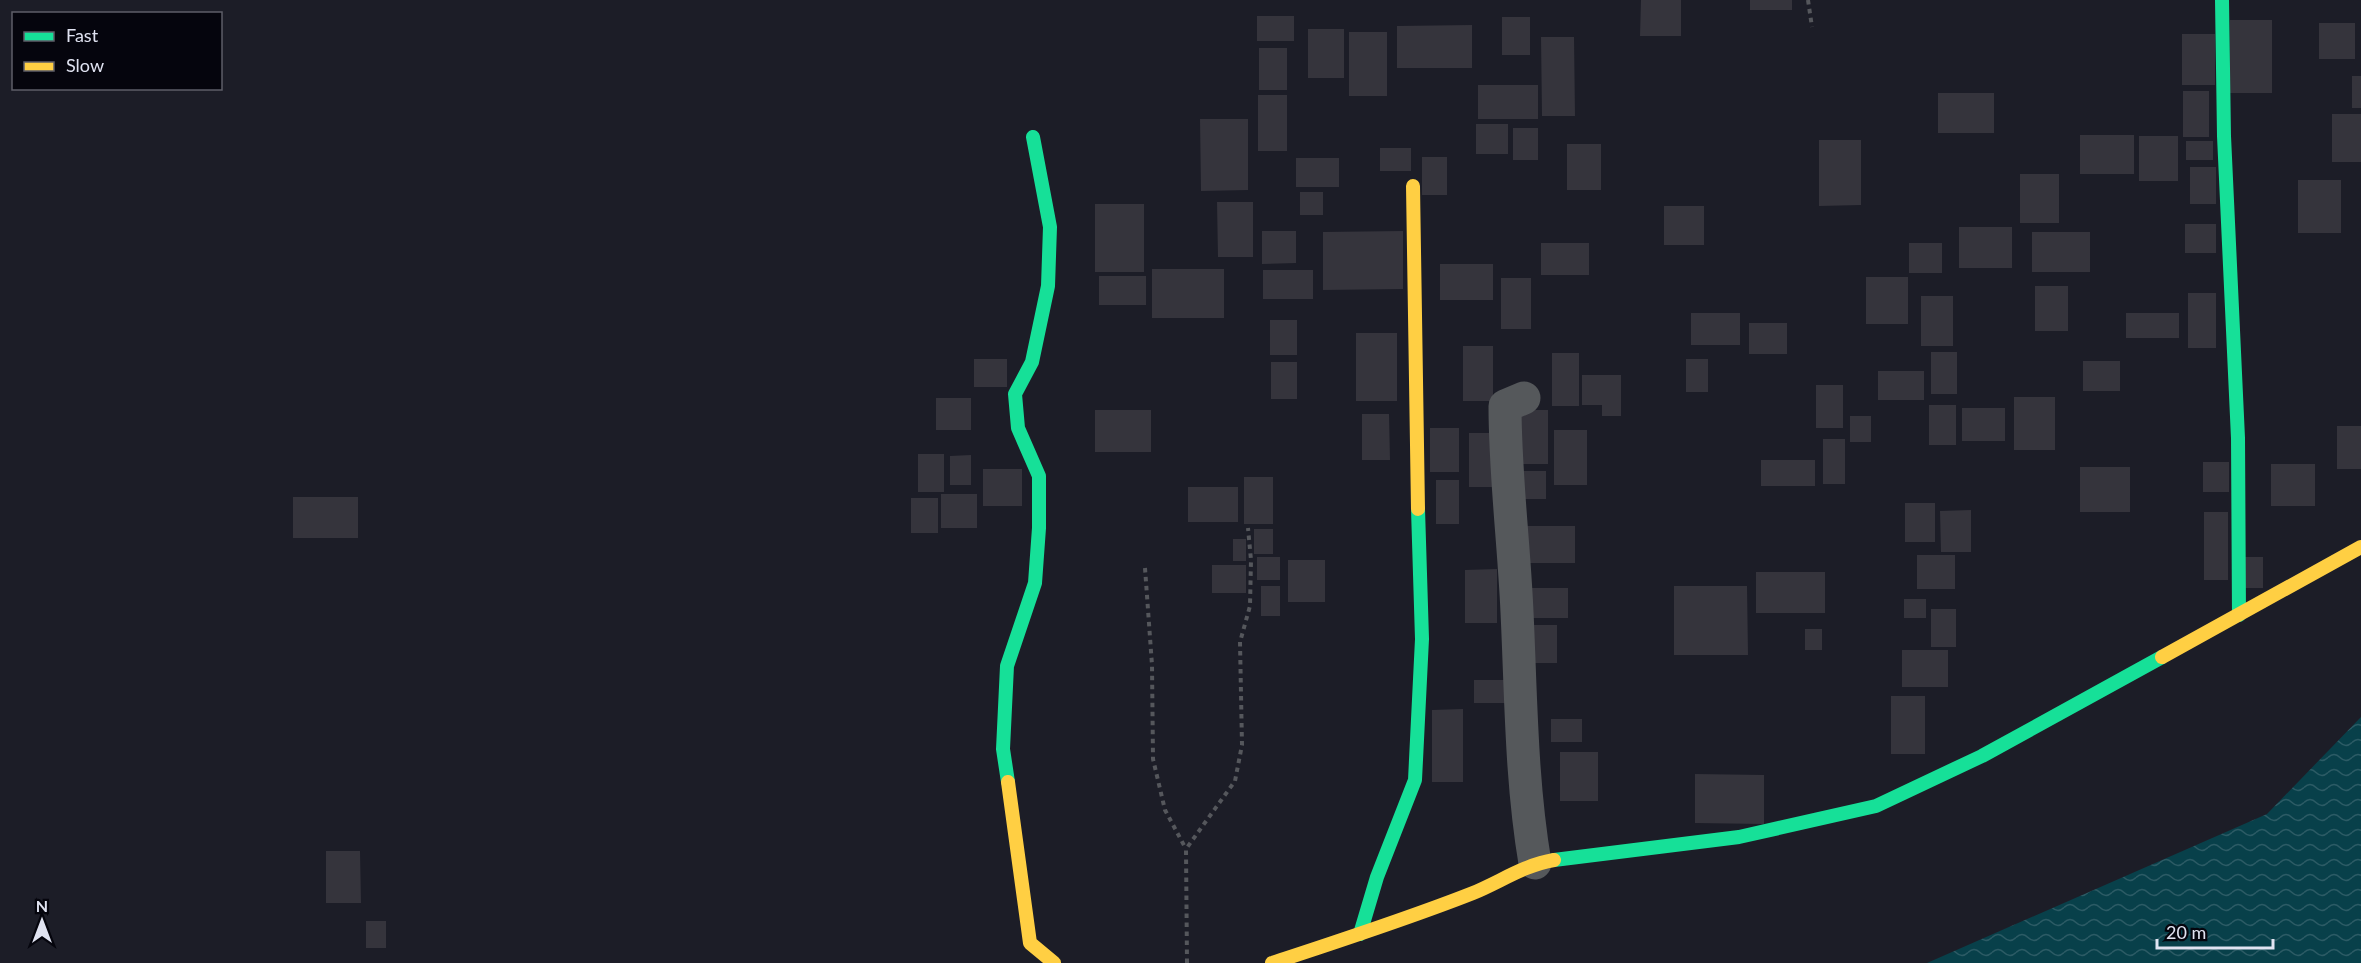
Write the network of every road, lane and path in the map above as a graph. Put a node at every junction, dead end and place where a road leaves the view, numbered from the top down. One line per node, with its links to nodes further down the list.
1 (1808, 0): 3 (path)
2 (2222, 0): 10 (street)
3 (1812, 27)
4 (1033, 137): 14 (street)
5 (1413, 186): 13 (street)
6 (1524, 398): 12 (street)
7 (1248, 528): 11 (path)
8 (2361, 547): 10 (street)
9 (1145, 568): 11 (path)
10 (2239, 615): 12 (street)
11 (1186, 849): 15 (path)
12 (1535, 863): 13 (street)
13 (1360, 934): 16 (street)
14 (1054, 963)
15 (1187, 963)
16 (1272, 963)

